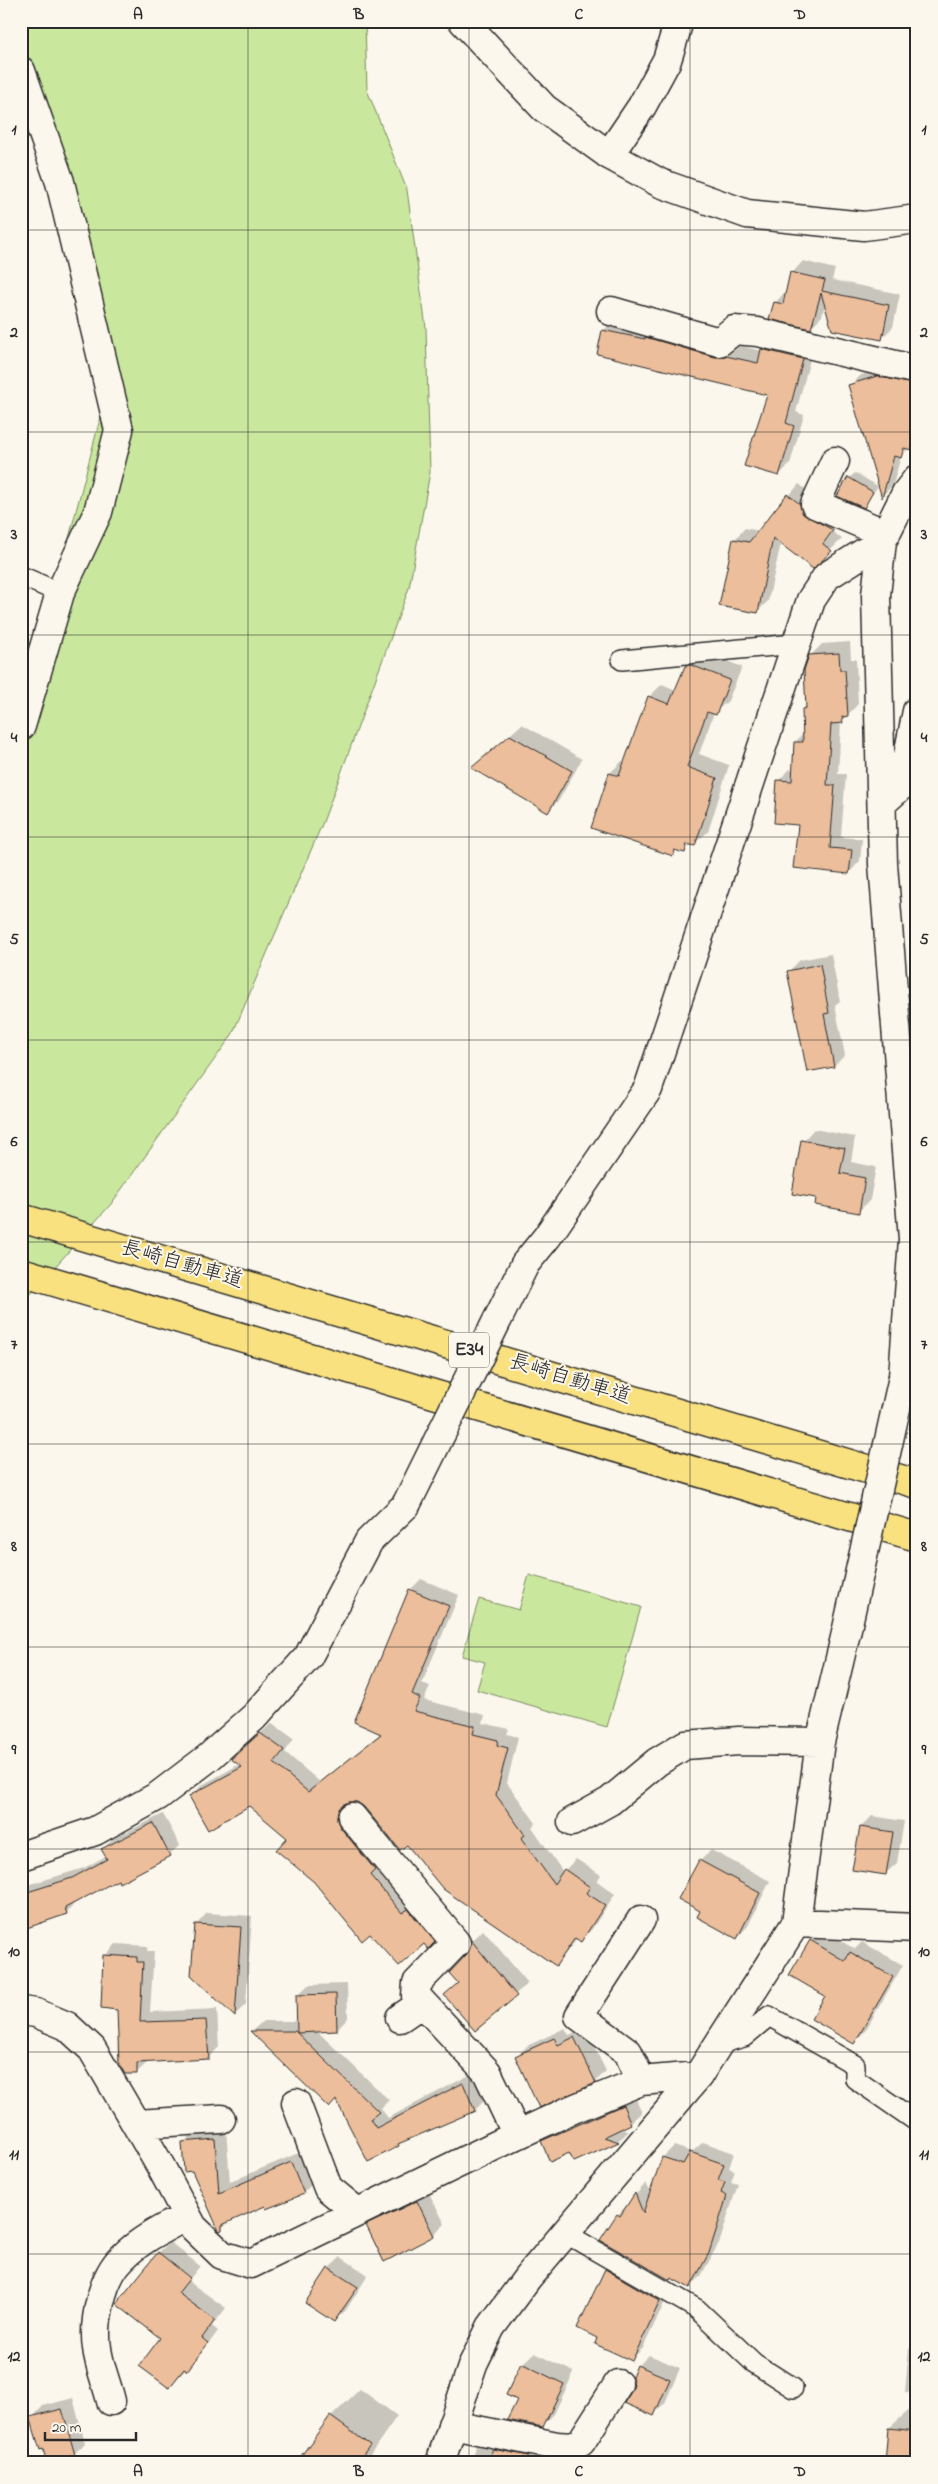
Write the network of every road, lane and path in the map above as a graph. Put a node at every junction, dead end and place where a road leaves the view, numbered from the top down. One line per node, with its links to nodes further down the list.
1 (463, 21): 4 (street)
2 (680, 21): 4 (street)
3 (21, 71): 12 (street)
4 (609, 155): 5 (street)
5 (917, 219)
6 (611, 312): 7 (street)
7 (917, 370)
8 (835, 461): 10 (street)
9 (917, 479): 10 (street)
10 (884, 537): 13 (street); 17 (street)
11 (21, 576): 12 (lane)
12 (60, 593): 16 (street)
13 (795, 644): 14 (lane); 26 (street, bridge)
14 (622, 660)
15 (917, 711): 17 (street)
16 (21, 726)
17 (882, 803): 18 (street)
18 (914, 1206): 23 (street, bridge)
19 (21, 1218): 21 (highway, 長崎自動車道 / E34)
20 (21, 1272): 22 (highway, E34)
21 (917, 1484)
22 (917, 1537)
23 (820, 1742): 25 (street); 28 (street)
24 (352, 1816): 30 (street)
25 (572, 1822)
26 (21, 1856)
27 (641, 1920): 35 (street)
28 (796, 1923): 29 (street); 33 (street)
29 (917, 1928)
30 (422, 2003): 32 (street); 40 (street)
31 (21, 2012): 39 (street)
32 (400, 2018)
33 (719, 2044): 34 (street); 38 (lane)
34 (698, 2076): 35 (street); 43 (street)
35 (641, 2081): 40 (street)
36 (296, 2103): 41 (street)
37 (221, 2119): 39 (street)
38 (917, 2122)
39 (136, 2124): 42 (street)
40 (517, 2135): 41 (street)
41 (357, 2212): 42 (street)
42 (187, 2216): 46 (street)
43 (565, 2233): 45 (lane); 47 (street)
44 (618, 2384): 47 (street)
45 (794, 2388)
46 (111, 2401)
47 (452, 2425): 48 (street)
48 (440, 2463)

